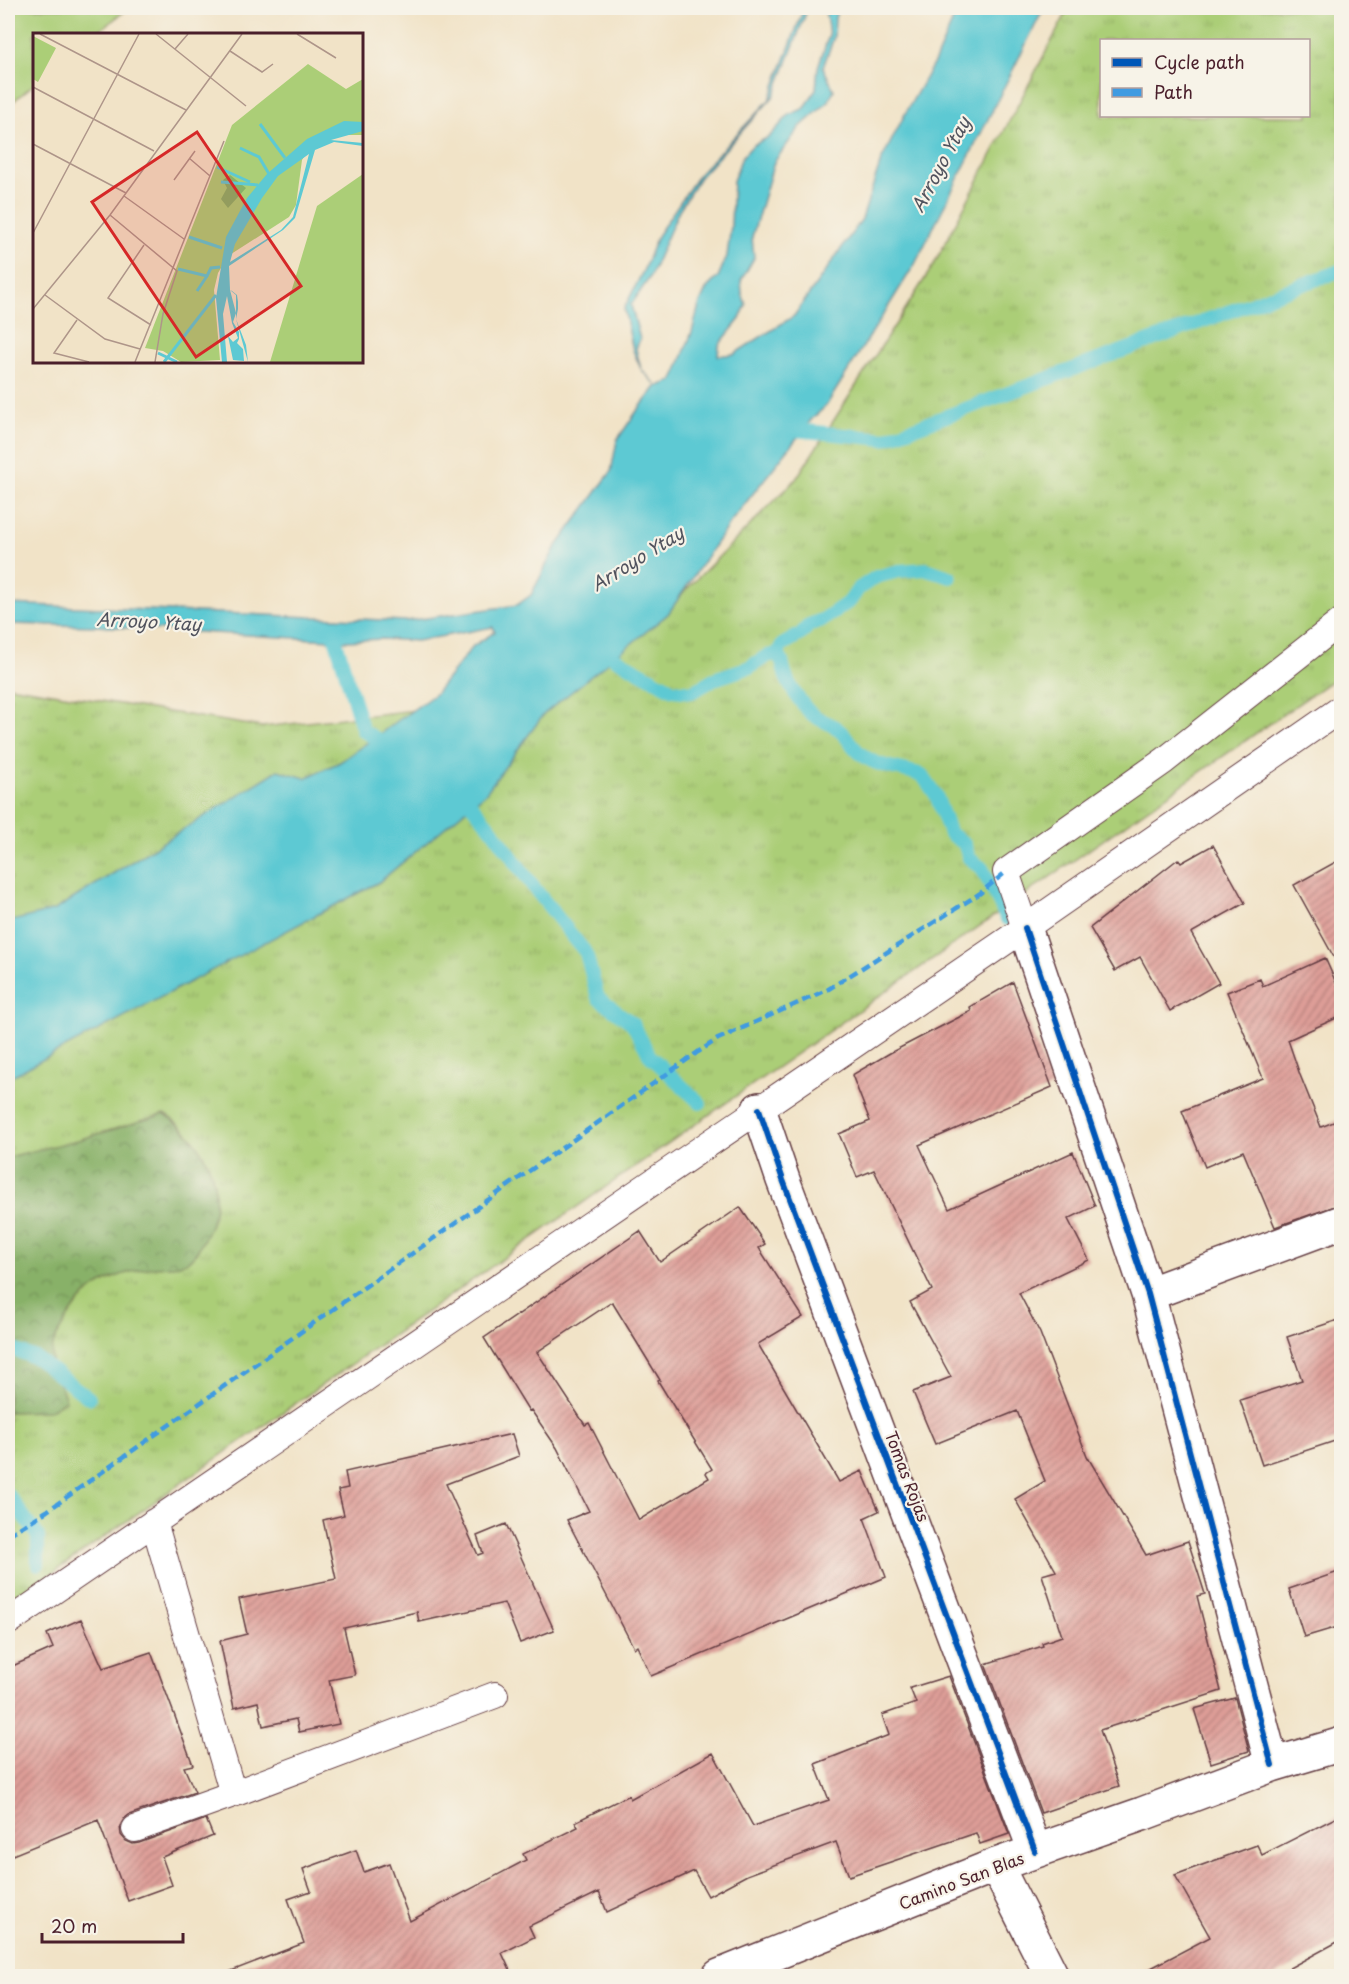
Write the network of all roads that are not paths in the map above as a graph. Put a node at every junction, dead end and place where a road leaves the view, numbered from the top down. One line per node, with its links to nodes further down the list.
1 (1341, 621): 3 (lane)
2 (1341, 708): 3 (lane)
3 (1025, 928): 4 (lane); 6 (street)
4 (759, 1109): 7 (lane); 14 (street, Tomas Rojas)
5 (1341, 1222): 6 (street)
6 (1148, 1294): 11 (street)
7 (154, 1522): 8 (lane); 12 (lane)
8 (8, 1622)
9 (495, 1695): 12 (lane)
10 (1341, 1744): 11 (street, Camino San Blas)
11 (1272, 1765): 14 (street, Camino San Blas)
12 (233, 1794): 13 (lane)
13 (135, 1829)
14 (1035, 1851): 15 (street, Camino San Blas)
15 (996, 1865): 16 (street, Camino San Blas); 17 (street)
16 (719, 1977)
17 (1052, 1977)

